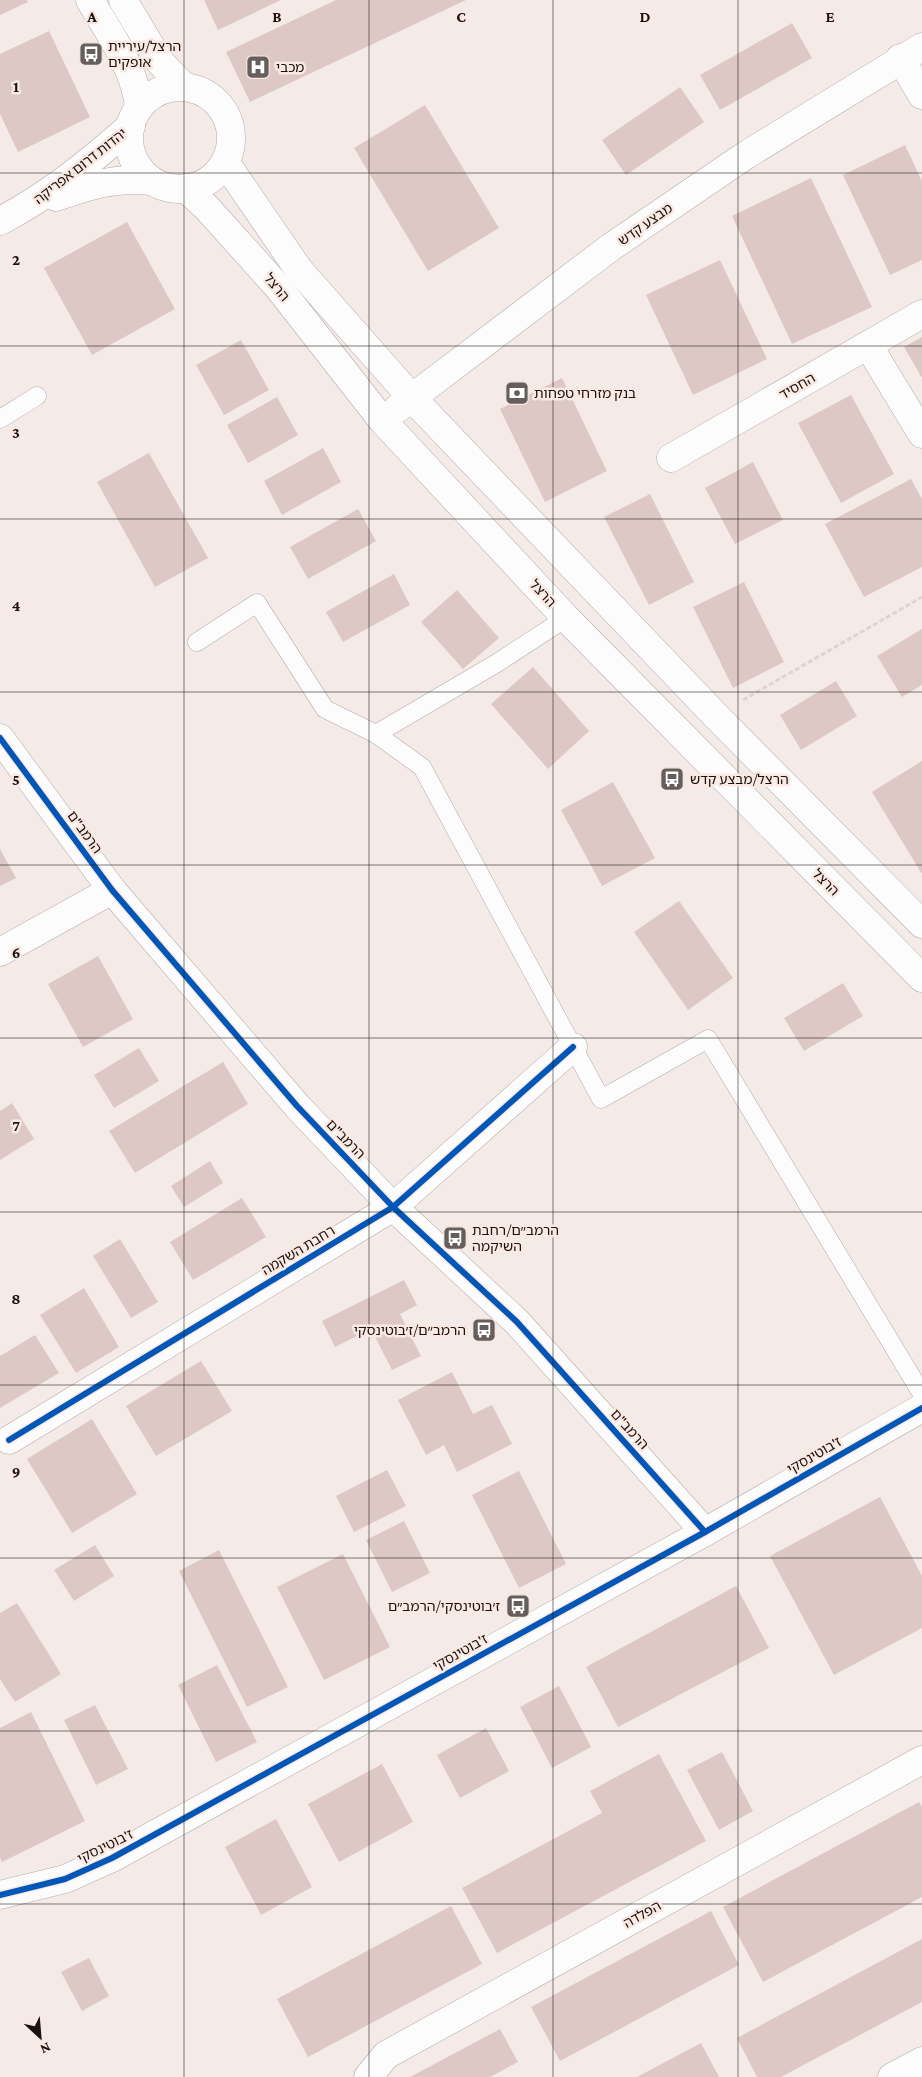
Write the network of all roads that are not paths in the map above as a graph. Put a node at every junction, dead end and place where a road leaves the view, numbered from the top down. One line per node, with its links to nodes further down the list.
1 (90, 0): 6 (street)
2 (123, 0): 4 (street)
3 (911, 52): 5 (street); 15 (street, מבצע קדש)
4 (184, 87): 6 (street); 7 (street)
5 (922, 96)
6 (135, 116): 8 (street); 10 (street, יהדות דרום אפריקה)
7 (225, 162): 9 (street); 15 (street, הרצל)
8 (152, 180): 9 (street); 10 (street, יהדות דרום אפריקה)
9 (185, 188): 17 (street, הרצל)
10 (28, 206): 11 (street, יהדות דרום אפריקה)
11 (0, 222)
12 (922, 314): 13 (street, החסיד)
13 (868, 345): 18 (street); 19 (street, החסיד)
14 (37, 396): 16 (lane)
15 (412, 398): 17 (street, מבצע קדש); 25 (street, הרצל)
16 (0, 419)
17 (382, 420): 20 (street, הרצל)
18 (922, 434)
19 (672, 458)
20 (566, 618): 22 (lane); 27 (street, הרצל)
21 (197, 642): 22 (lane)
22 (376, 734): 28 (lane)
23 (0, 738): 24 (street, הרמב"ם)
24 (112, 890): 26 (street); 29 (street, הרמב"ם)
25 (922, 924)
26 (0, 952)
27 (922, 978)
28 (573, 1047): 29 (street, רחבת השקמה); 30 (lane)
29 (393, 1207): 32 (street, רחבת השקמה); 33 (street, הרמב"ם)
30 (922, 1394)
31 (922, 1408): 33 (street, ז'בוטינסקי)
32 (9, 1440)
33 (704, 1532): 35 (street, ז'בוטינסקי)
34 (922, 1760): 37 (street, הפלדה)
35 (0, 1895)
36 (922, 2061): 38 (street)
37 (368, 2077)
38 (892, 2077)

